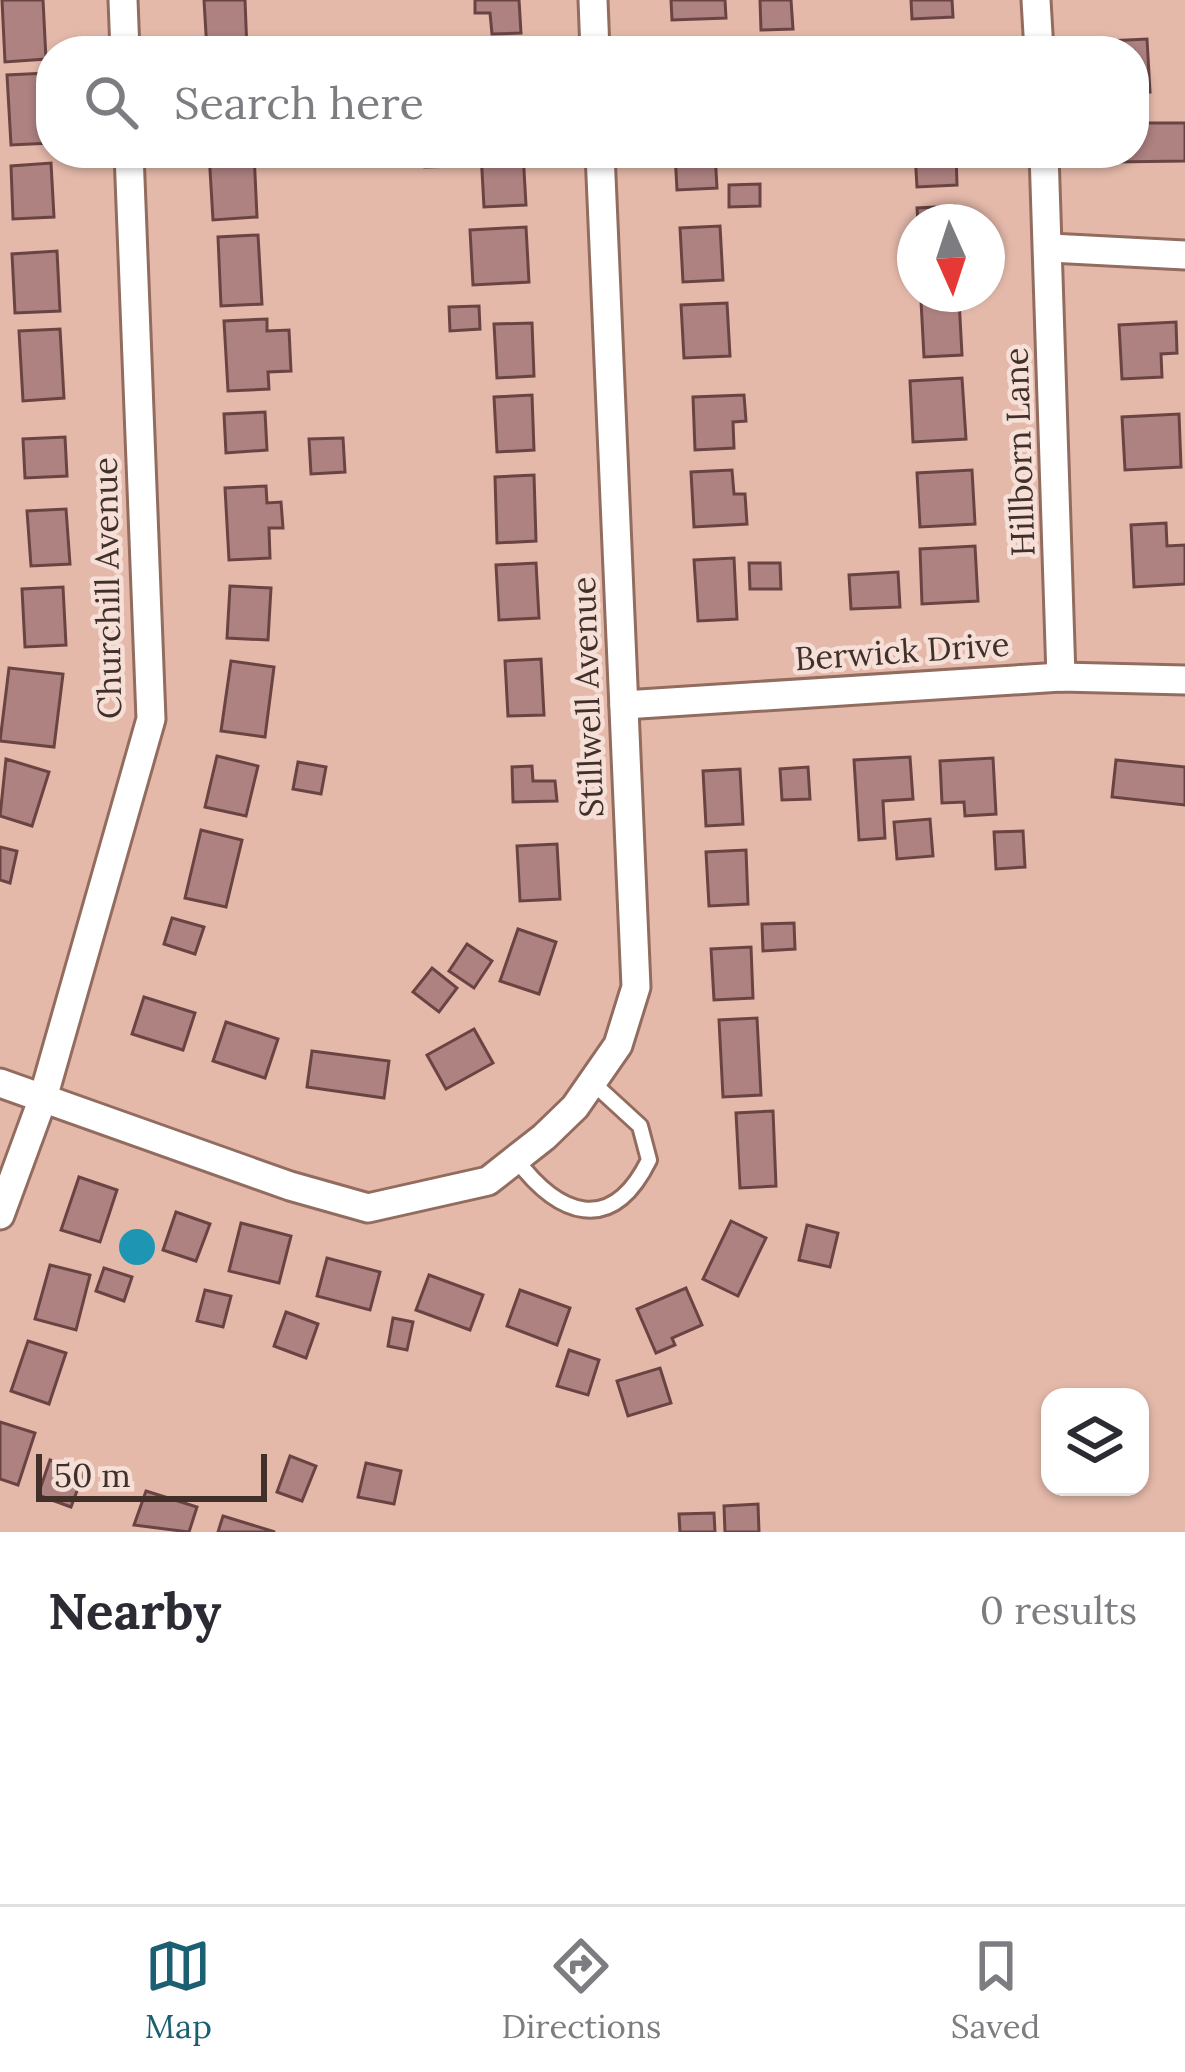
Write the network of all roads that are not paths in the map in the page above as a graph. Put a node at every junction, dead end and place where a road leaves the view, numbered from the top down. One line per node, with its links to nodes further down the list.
1 (123, 0): 4 (street)
2 (593, 0): 5 (street)
3 (1036, 0): 6 (street)
4 (124, 36)
5 (595, 36)
6 (1038, 36)
7 (130, 168): 17 (street, Churchill Avenue)
8 (601, 168): 14 (street, Stillwell Avenue)
9 (1045, 168): 10 (street, Hillborn Lane)
10 (1049, 248): 11 (street); 12 (street, Hillborn Lane)
11 (1185, 255)
12 (1061, 677): 13 (street, Berwick Drive); 14 (street, Berwick Drive)
13 (1185, 680)
14 (624, 705): 15 (street, Stillwell Avenue)
15 (592, 1082): 18 (street, Stillwell Avenue); 18 (lane)
16 (0, 1083): 17 (street)
17 (43, 1098): 18 (street, Stillwell Avenue); 19 (street, Churchill Avenue)
18 (516, 1159)
19 (0, 1215)

